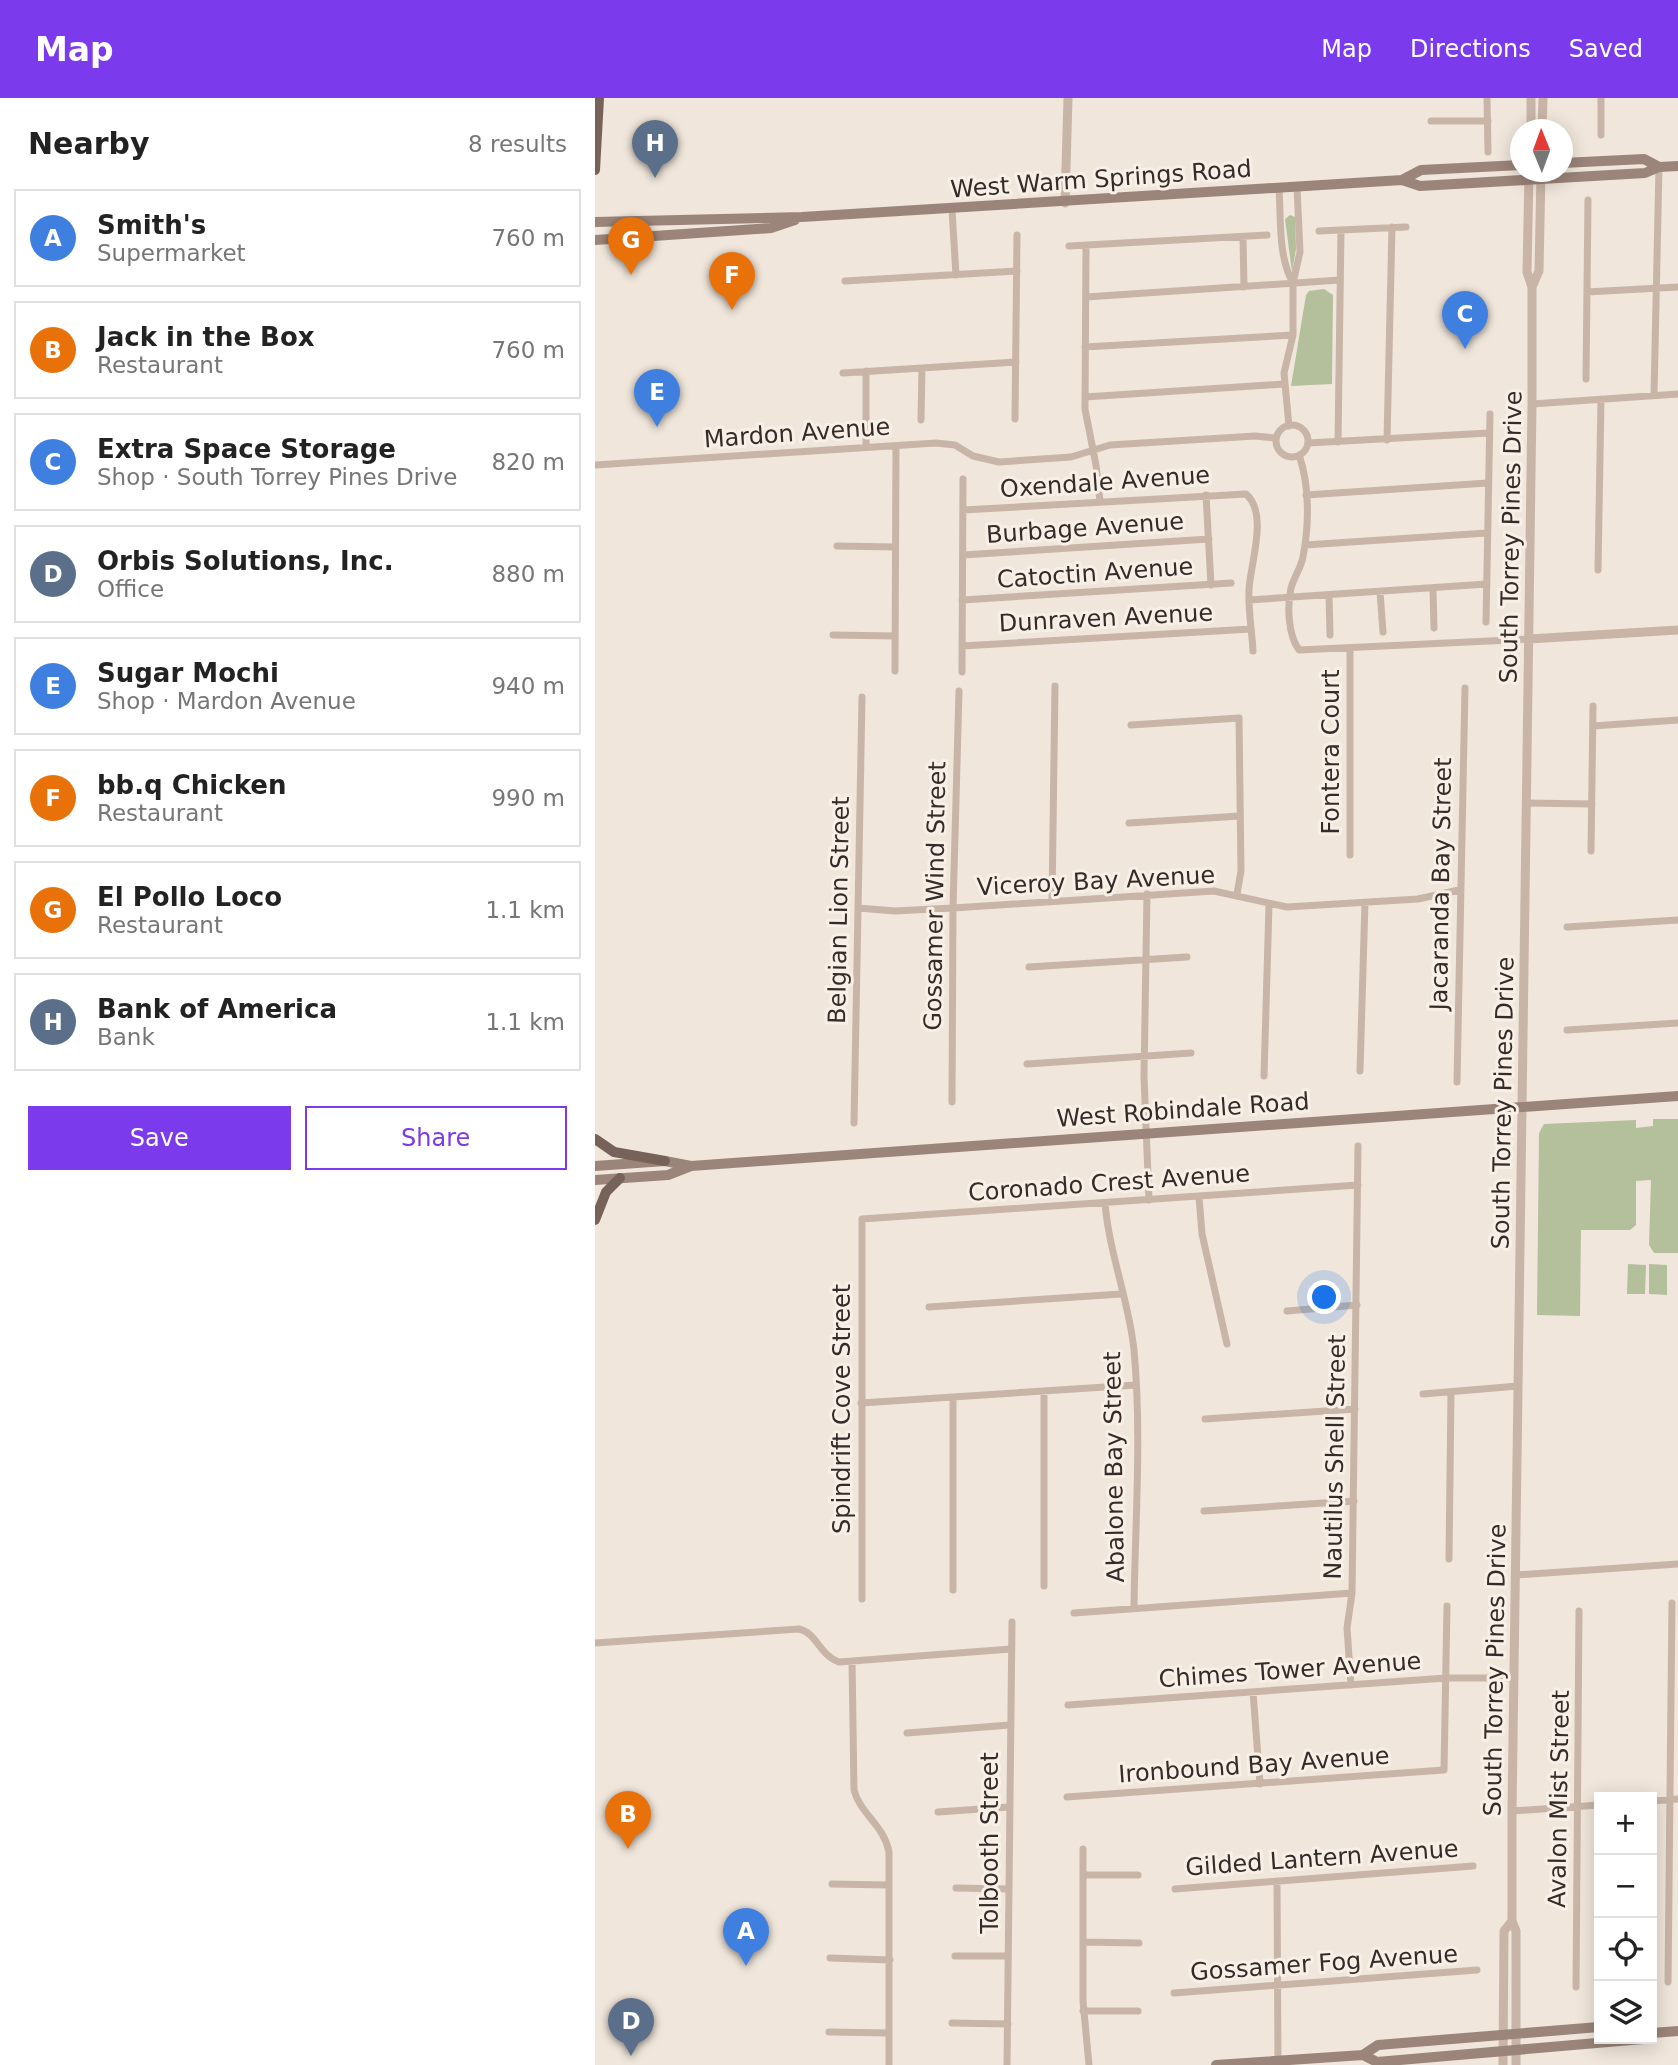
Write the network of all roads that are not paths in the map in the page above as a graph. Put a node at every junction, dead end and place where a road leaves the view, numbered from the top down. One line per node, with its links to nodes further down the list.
1 (599, 98): 17 (main road)
2 (1068, 98): 26 (street)
3 (1487, 98): 10 (street)
4 (1531, 98): 7 (street)
5 (1543, 98): 8 (street)
6 (1601, 98): 11 (street)
7 (1531, 119)
8 (1542, 119)
9 (1431, 121): 10 (street)
10 (1488, 121): 12 (street)
11 (1601, 135)
12 (1488, 152)
13 (1573, 163): 16 (main road, West Warm Springs Road)
14 (1510, 166): 20 (main road, West Warm Springs Road)
15 (1678, 166): 16 (main road, West Warm Springs Road)
16 (1659, 167): 18 (main road, West Warm Springs Road); 50 (street)
17 (595, 170)
18 (1573, 175)
19 (1510, 178): 20 (main road, West Warm Springs Road)
20 (1402, 180): 23 (main road, West Warm Springs Road)
21 (1528, 182): 48 (street, South Torrey Pines Drive)
22 (1540, 182): 48 (street, South Torrey Pines Drive)
23 (1297, 187): 24 (main road, West Warm Springs Road); 46 (street)
24 (1279, 188): 26 (main road, West Warm Springs Road); 46 (street)
25 (1588, 200): 51 (street)
26 (1065, 203): 27 (main road, West Warm Springs Road)
27 (952, 209): 29 (main road, West Warm Springs Road); 43 (street)
28 (773, 216): 29 (main road, West Warm Springs Road); 30 (main road, West Warm Springs Road); 35 (main road)
29 (802, 217): 35 (main road, West Warm Springs Road)
30 (595, 222)
31 (1406, 227): 32 (street)
32 (1392, 228): 33 (street); 72 (street)
33 (1341, 230): 34 (street); 44 (street)
34 (1319, 231)
35 (711, 232): 39 (main road, West Warm Springs Road)
36 (1017, 235): 42 (street)
37 (1267, 235): 38 (street)
38 (1243, 237): 41 (street); 47 (street)
39 (595, 240)
40 (1069, 246): 41 (street)
41 (1086, 247): 52 (street)
42 (1017, 271): 43 (street); 55 (street)
43 (956, 275): 45 (street)
44 (1341, 280): 46 (street); 74 (street)
45 (845, 281)
46 (1293, 283): 47 (street); 53 (street)
47 (1244, 286): 52 (street)
48 (1532, 287): 65 (street, South Torrey Pines Drive)
49 (1678, 287): 50 (street)
50 (1657, 288): 51 (street); 62 (street)
51 (1587, 292): 59 (street)
52 (1086, 297): 54 (street)
53 (1293, 335): 54 (street); 60 (street)
54 (1085, 347): 63 (street)
55 (1016, 362): 56 (street); 67 (street)
56 (922, 368): 57 (street); 68 (street)
57 (866, 371): 58 (street); 76 (street)
58 (843, 373)
59 (1586, 379)
60 (1284, 384): 63 (street); 69 (street)
61 (1678, 394): 62 (street)
62 (1654, 395): 64 (street)
63 (1085, 397): 77 (street)
64 (1601, 398): 65 (street); 92 (street)
65 (1532, 404): 110 (street, South Torrey Pines Drive)
66 (1490, 414): 70 (street)
67 (1015, 419)
68 (921, 420)
69 (1289, 426): 71 (street); 73 (street)
70 (1489, 433): 72 (street); 81 (street)
71 (1276, 438): 77 (street, Mardon Avenue); 78 (street)
72 (1387, 440): 74 (street)
73 (1308, 443): 74 (street); 78 (street)
74 (1338, 443)
75 (896, 446): 76 (street, Mardon Avenue); 77 (street, Mardon Avenue); 90 (street)
76 (866, 447): 79 (street, Mardon Avenue)
77 (1093, 451): 84 (street)
78 (1299, 456): 83 (street)
79 (595, 465)
80 (963, 479): 85 (street)
81 (1488, 483): 83 (street); 86 (street)
82 (1206, 495): 84 (street, Oxendale Avenue); 87 (street); 101 (street, Oxendale Avenue)
83 (1306, 495): 88 (street)
84 (1100, 501): 85 (street, Oxendale Avenue)
85 (963, 510): 91 (street)
86 (1487, 533): 88 (street); 94 (street)
87 (1209, 539): 91 (street, Burbage Avenue); 95 (street)
88 (1305, 545): 99 (street)
89 (837, 546): 90 (street)
90 (895, 547): 109 (street)
91 (963, 555): 100 (street)
92 (1598, 570)
93 (1231, 583): 95 (street, Catoctin Avenue)
94 (1487, 584): 96 (street); 102 (street)
95 (1211, 585): 100 (street, Catoctin Avenue)
96 (1433, 589): 97 (street); 103 (street)
97 (1380, 592): 98 (street); 106 (street)
98 (1329, 595): 99 (street); 108 (street)
99 (1290, 598): 101 (street); 112 (street)
100 (962, 600): 111 (street)
101 (1249, 600): 104 (street)
102 (1486, 622)
103 (1434, 628)
104 (1251, 629): 111 (street, Dunraven Avenue); 113 (street)
105 (1678, 630): 110 (street)
106 (1383, 632)
107 (833, 635): 109 (street)
108 (1330, 635)
109 (895, 636): 114 (street)
110 (1529, 639): 112 (street); 124 (street, South Torrey Pines Drive)
111 (962, 646): 115 (street)
112 (1350, 649): 129 (street, Fontera Court)
113 (1253, 651)
114 (895, 671)
115 (962, 673)
116 (1055, 686): 133 (street)
117 (1465, 688): 130 (street, Jacaranda Bay Street)
118 (959, 691): 137 (street, Gossamer Wind Street)
119 (862, 697): 136 (street, Belgian Lion Street)
120 (1593, 706): 123 (street)
121 (1678, 720): 123 (street)
122 (1131, 725): 126 (street)
123 (1593, 726): 125 (street)
124 (1526, 803): 125 (street); 153 (street, South Torrey Pines Drive)
125 (1592, 804): 128 (street)
126 (1240, 816): 127 (street); 132 (street)
127 (1129, 823)
128 (1591, 851)
129 (1350, 855)
130 (1459, 890): 134 (street, Viceroy Bay Avenue); 150 (street, Jacaranda Bay Street)
131 (1147, 894): 132 (street, Viceroy Bay Avenue); 133 (street, Viceroy Bay Avenue); 141 (street)
132 (1237, 894): 135 (street, Viceroy Bay Avenue)
133 (1052, 901): 137 (street, Viceroy Bay Avenue)
134 (1365, 902): 135 (street, Viceroy Bay Avenue); 148 (street)
135 (1269, 905): 149 (street)
136 (858, 908): 137 (street, Viceroy Bay Avenue); 154 (street, Belgian Lion Street)
137 (953, 908): 152 (street, Gossamer Wind Street)
138 (1678, 920): 139 (street)
139 (1567, 927)
140 (1187, 957): 141 (street)
141 (1145, 959): 142 (street); 146 (street)
142 (1029, 967)
143 (1678, 1023): 144 (street)
144 (1567, 1030)
145 (1191, 1053): 146 (street)
146 (1145, 1056): 147 (street); 155 (street)
147 (1027, 1063)
148 (1360, 1071)
149 (1264, 1076)
150 (1457, 1082)
151 (1678, 1096): 153 (main road, West Robindale Road)
152 (952, 1102)
153 (1523, 1106): 155 (main road, West Robindale Road); 175 (street, South Torrey Pines Drive)
154 (854, 1123)
155 (1145, 1135): 160 (main road, West Robindale Road); 165 (street)
156 (595, 1139): 158 (main road)
157 (1358, 1146): 163 (street, Nautilus Shell Street)
158 (665, 1161): 159 (main road, West Robindale Road); 160 (main road, West Robindale Road)
159 (595, 1166)
160 (691, 1166): 161 (main road, West Robindale Road)
161 (620, 1178): 162 (main road, West Robindale Road); 168 (main road)
162 (595, 1180)
163 (1358, 1185): 164 (street, Coronado Crest Avenue); 170 (street, Nautilus Shell Street)
164 (1199, 1197): 165 (street, Coronado Crest Avenue); 173 (street)
165 (1149, 1200): 166 (street, Coronado Crest Avenue)
166 (1105, 1203): 167 (street, Coronado Crest Avenue); 169 (street, Abalone Bay Street)
167 (862, 1219): 180 (street, Spindrift Cove Street)
168 (595, 1220)
169 (1121, 1294): 171 (street); 174 (street, Abalone Bay Street)
170 (1357, 1305): 172 (street); 181 (street, Nautilus Shell Street)
171 (929, 1307)
172 (1287, 1311)
173 (1227, 1345)
174 (1136, 1385): 176 (street); 194 (street, Abalone Bay Street)
175 (1518, 1386): 177 (street); 187 (street, South Torrey Pines Drive)
176 (1044, 1391): 179 (street); 188 (street)
177 (1451, 1392): 178 (street); 185 (street)
178 (1423, 1394)
179 (953, 1397): 180 (street); 189 (street)
180 (861, 1403): 191 (street, Spindrift Cove Street)
181 (1355, 1409): 182 (street); 183 (street, Nautilus Shell Street)
182 (1205, 1419)
183 (1354, 1501): 184 (street); 190 (street, Nautilus Shell Street)
184 (1205, 1511)
185 (1449, 1559)
186 (1678, 1564): 187 (street)
187 (1515, 1575): 202 (street, South Torrey Pines Drive)
188 (1044, 1587)
189 (954, 1590)
190 (1352, 1593): 194 (street); 203 (street, Nautilus Shell Street)
191 (862, 1599)
192 (1672, 1603): 210 (street)
193 (1447, 1606): 201 (street)
194 (1134, 1608): 196 (street)
195 (1579, 1611): 213 (street, Avalon Mist Street)
196 (1074, 1613)
197 (1012, 1622): 199 (street, Tolbooth Street)
198 (595, 1643): 200 (street)
199 (1011, 1649): 200 (street); 206 (street, Tolbooth Street)
200 (852, 1661): 222 (street)
201 (1446, 1678): 202 (street, Chimes Tower Avenue); 203 (street, Chimes Tower Avenue); 208 (street, Ironbound Bay Avenue)
202 (1514, 1678): 214 (street, South Torrey Pines Drive)
203 (1351, 1685): 204 (street, Chimes Tower Avenue)
204 (1253, 1692): 205 (street, Chimes Tower Avenue); 208 (street)
205 (1068, 1705)
206 (1010, 1725): 207 (street); 212 (street, Tolbooth Street)
207 (907, 1733)
208 (1260, 1784): 209 (street, Ironbound Bay Avenue)
209 (1067, 1797)
210 (1674, 1800): 234 (street)
211 (1594, 1805): 213 (street)
212 (1009, 1807): 215 (street); 224 (street, Tolbooth Street)
213 (1578, 1807): 214 (street); 236 (street, Avalon Mist Street)
214 (1512, 1811): 226 (street, South Torrey Pines Drive)
215 (938, 1812)
216 (1083, 1849): 218 (street)
217 (1473, 1866): 220 (street, Gilded Lantern Avenue)
218 (1083, 1875): 219 (street); 227 (street)
219 (1138, 1875)
220 (1277, 1881): 225 (street, Gilded Lantern Avenue); 235 (street)
221 (831, 1884): 222 (street)
222 (889, 1885): 232 (street)
223 (956, 1888): 224 (street)
224 (1008, 1889): 229 (street, Tolbooth Street)
225 (1175, 1889)
226 (1512, 1921): 247 (street, South Torrey Pines Drive); 248 (street, South Torrey Pines Drive)
227 (1083, 1942): 228 (street); 238 (street)
228 (1139, 1943)
229 (1008, 1955): 230 (street); 241 (street, Tolbooth Street)
230 (955, 1956)
231 (830, 1958): 232 (street)
232 (890, 1960): 245 (street)
233 (1477, 1970): 235 (street, Gossamer Fog Avenue)
234 (1668, 1982)
235 (1277, 1986): 237 (street, Gossamer Fog Avenue); 254 (street)
236 (1576, 1987)
237 (1174, 1993)
238 (1083, 2011): 239 (street); 257 (street)
239 (1138, 2011)
240 (952, 2023): 241 (street)
241 (1008, 2024): 256 (street, Tolbooth Street)
242 (1594, 2028): 247 (main road)
243 (1678, 2031): 246 (main road)
244 (829, 2032): 245 (street)
245 (889, 2033): 255 (street)
246 (1657, 2033)
247 (1515, 2034): 248 (main road); 250 (street, South Torrey Pines Drive)
248 (1503, 2035): 251 (street, South Torrey Pines Drive); 252 (main road)
249 (1594, 2044): 250 (main road)
250 (1516, 2051): 251 (main road); 260 (street, South Torrey Pines Drive)
251 (1503, 2052): 253 (main road); 259 (street, South Torrey Pines Drive)
252 (1364, 2060): 253 (main road); 254 (main road)
253 (1449, 2061)
254 (1278, 2063): 258 (main road)
255 (889, 2065)
256 (1007, 2065)
257 (1089, 2065)
258 (1216, 2065)
259 (1503, 2065)
260 (1516, 2065)

